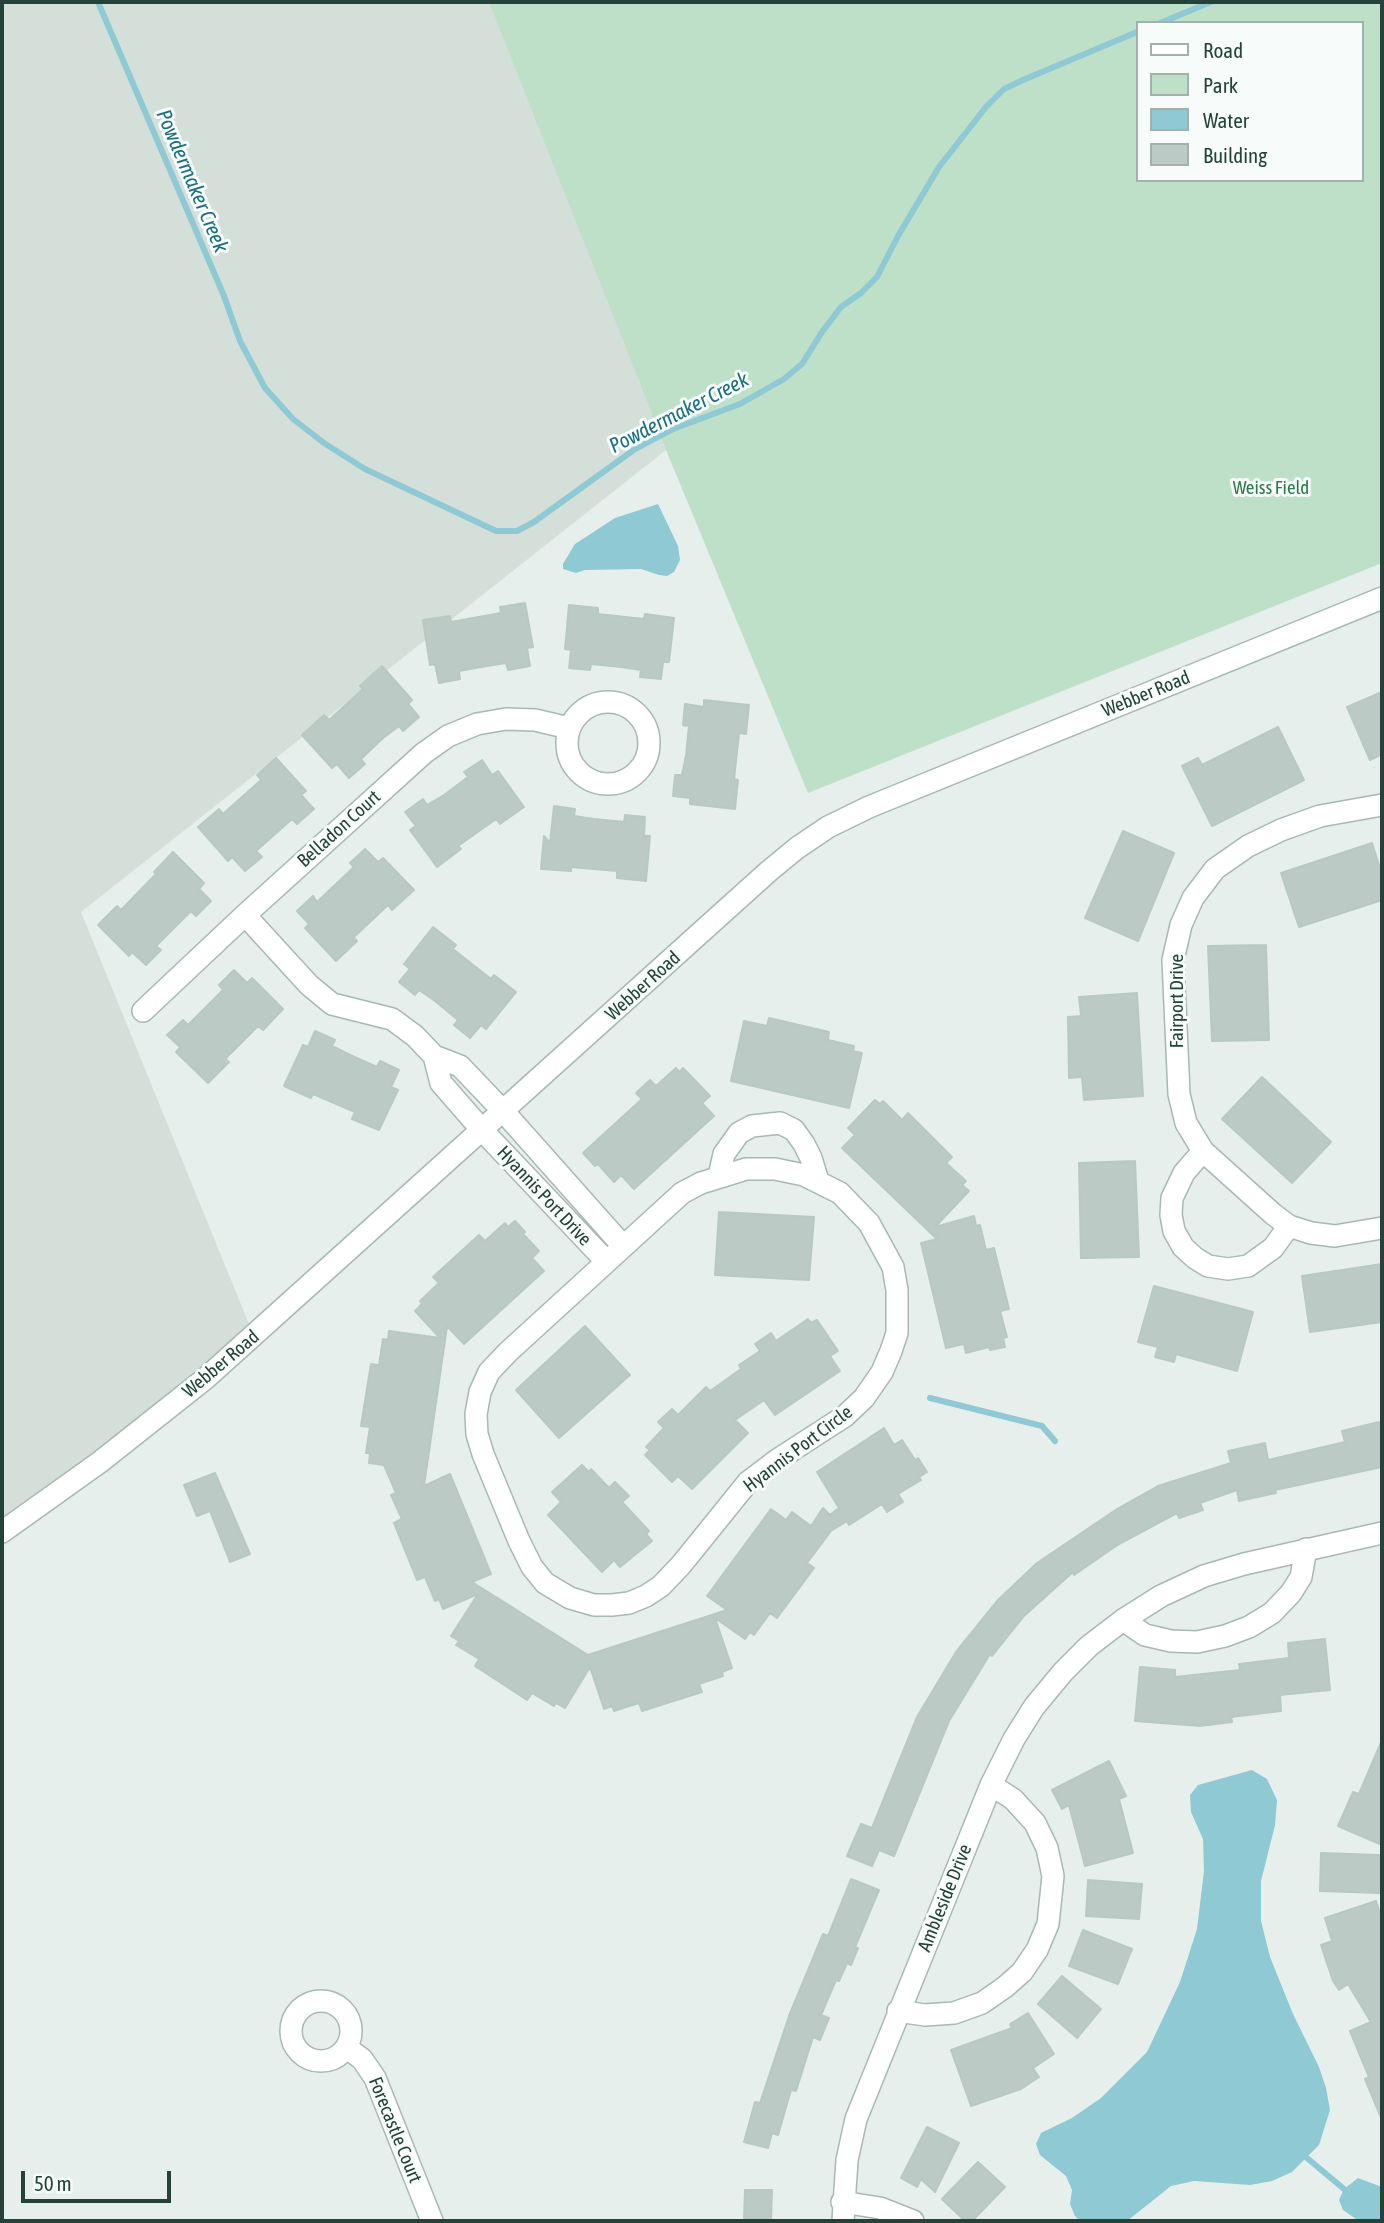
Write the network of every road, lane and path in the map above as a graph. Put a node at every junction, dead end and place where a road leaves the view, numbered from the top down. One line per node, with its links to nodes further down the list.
1 (1382, 598): 7 (street, Webber Road)
2 (569, 728): 4 (street, Belladon Court)
3 (1382, 805): 9 (street, Fairport Drive)
4 (245, 915): 5 (street, Belladon Court); 6 (street)
5 (143, 1011)
6 (434, 1056): 7 (street, Hyannis Port Drive); 8 (street, Hyannis Port Drive)
7 (504, 1112): 8 (street, Webber Road); 14 (street, Hyannis Port Drive)
8 (482, 1130): 15 (street, Hyannis Port Drive); 16 (street, Webber Road)
9 (1203, 1151): 12 (street, Fairport Drive); 12 (street)
10 (719, 1176): 11 (street, Hyannis Port Circle); 11 (street); 14 (street, Hyannis Port Circle)
11 (818, 1181): 15 (street, Hyannis Port Circle)
12 (1289, 1226): 13 (street, Fairport Drive)
13 (1382, 1228)
14 (623, 1246): 15 (street, Hyannis Port Circle)
15 (606, 1261)
16 (2, 1532)
17 (1382, 1533): 18 (street, Ambleside Drive)
18 (1307, 1549): 19 (street, Ambleside Drive); 19 (street)
19 (1123, 1620): 20 (street, Ambleside Drive)
20 (991, 1785): 21 (street, Ambleside Drive); 21 (street)
21 (898, 2011): 23 (street, Ambleside Drive)
22 (347, 2048): 24 (street, Forecastle Court)
23 (843, 2211): 25 (street, Ambleside Drive)
24 (432, 2221)
25 (913, 2221)

